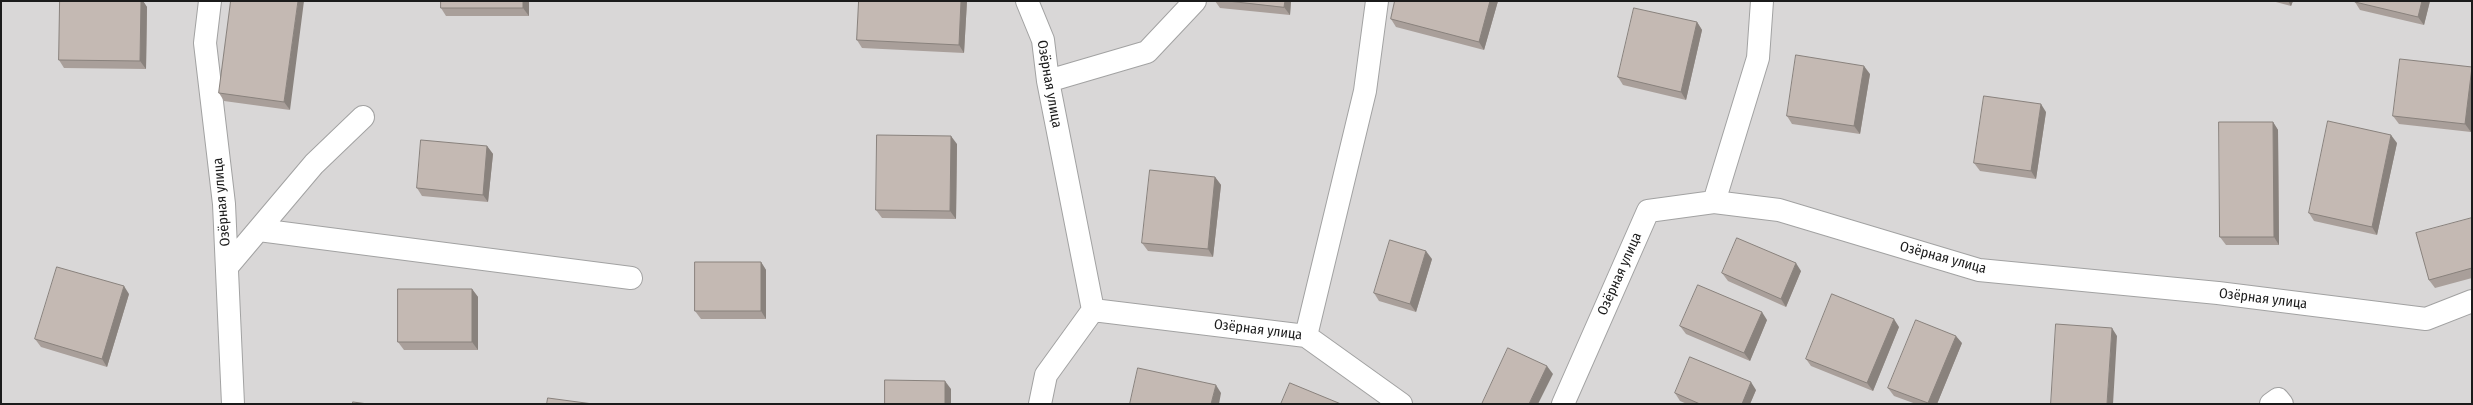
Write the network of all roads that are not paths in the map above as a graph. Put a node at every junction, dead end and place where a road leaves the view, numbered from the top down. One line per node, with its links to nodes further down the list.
1 (210, 1): 10 (street, Озёрная улица)
2 (1027, 1): 6 (street, Озёрная улица)
3 (1196, 1): 6 (street)
4 (1377, 1): 14 (street)
5 (1762, 1): 8 (street)
6 (1048, 81): 13 (street, Озёрная улица)
7 (363, 116): 9 (street)
8 (1714, 202): 12 (street, Озёрная улица); 18 (street, Озёрная улица)
9 (259, 230): 10 (street); 11 (street)
10 (227, 267): 15 (street, Озёрная улица)
11 (631, 278)
12 (2472, 301)
13 (1093, 310): 14 (street, Озёрная улица); 16 (street)
14 (1306, 336): 17 (street, Озёрная улица)
15 (233, 404)
16 (1040, 404)
17 (1401, 404)
18 (1563, 404)
19 (2271, 404): 20 (street)
20 (2282, 404)

